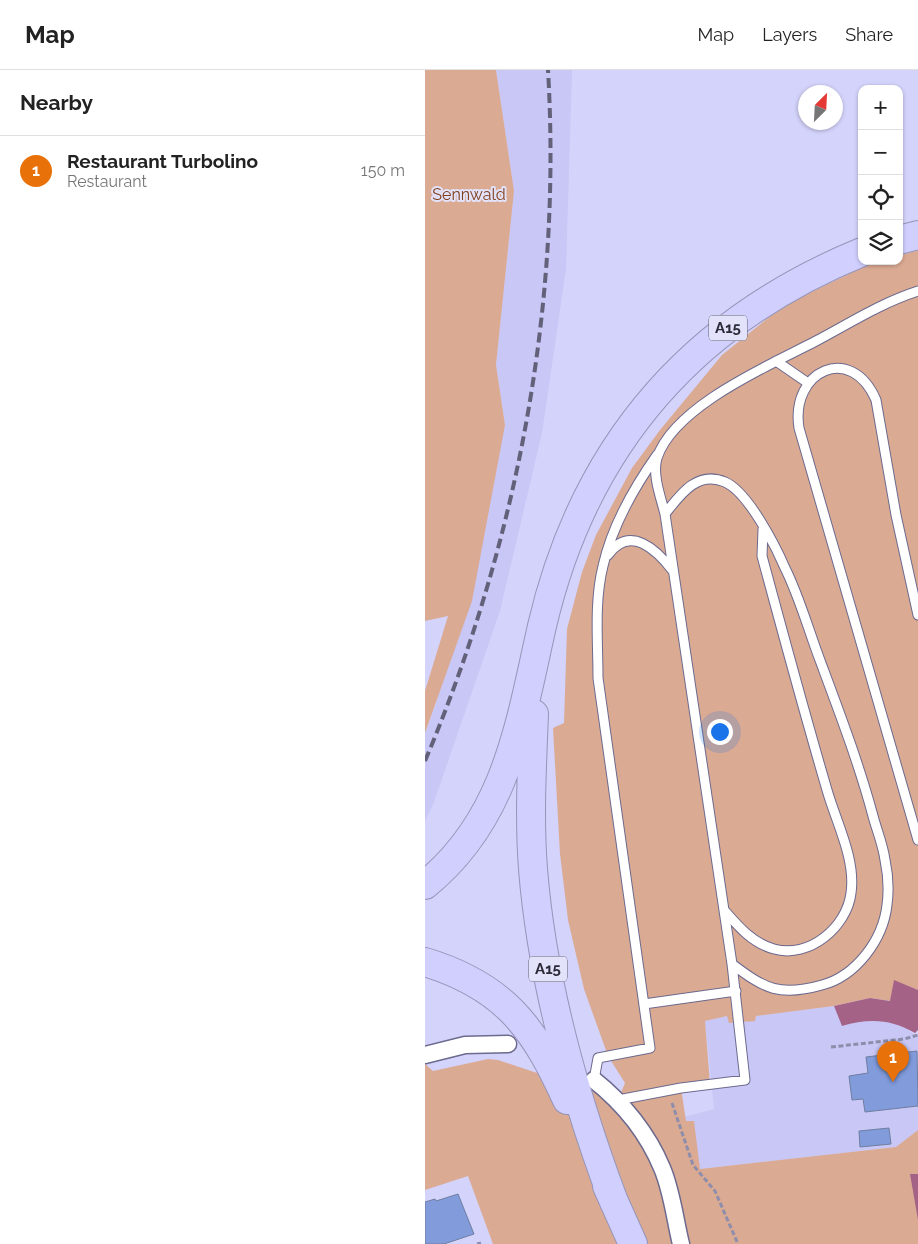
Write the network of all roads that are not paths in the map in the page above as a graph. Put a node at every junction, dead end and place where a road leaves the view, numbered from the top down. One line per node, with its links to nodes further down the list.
1 (918, 235): 2 (highway)
2 (903, 239)
3 (858, 254): 13 (highway, A15)
4 (918, 291): 5 (lane)
5 (777, 361): 6 (lane); 7 (lane)
6 (808, 383): 12 (lane); 14 (lane)
7 (661, 449): 8 (lane); 10 (lane)
8 (665, 514): 9 (lane); 11 (lane)
9 (763, 528): 16 (lane); 18 (lane)
10 (603, 566): 11 (lane); 20 (lane)
11 (673, 571): 16 (lane)
12 (918, 615)
13 (535, 660): 15 (highway); 25 (highway, A15)
14 (918, 840)
15 (425, 885)
16 (724, 910): 18 (lane)
17 (425, 962): 25 (highway)
18 (732, 964): 19 (lane)
19 (736, 991): 20 (lane); 24 (lane)
20 (644, 1004): 23 (lane)
21 (508, 1044): 22 (street)
22 (425, 1055)
23 (594, 1080): 24 (street)
24 (618, 1100): 27 (street)
25 (615, 1202): 26 (highway, A15)
26 (633, 1244)
27 (681, 1244)

